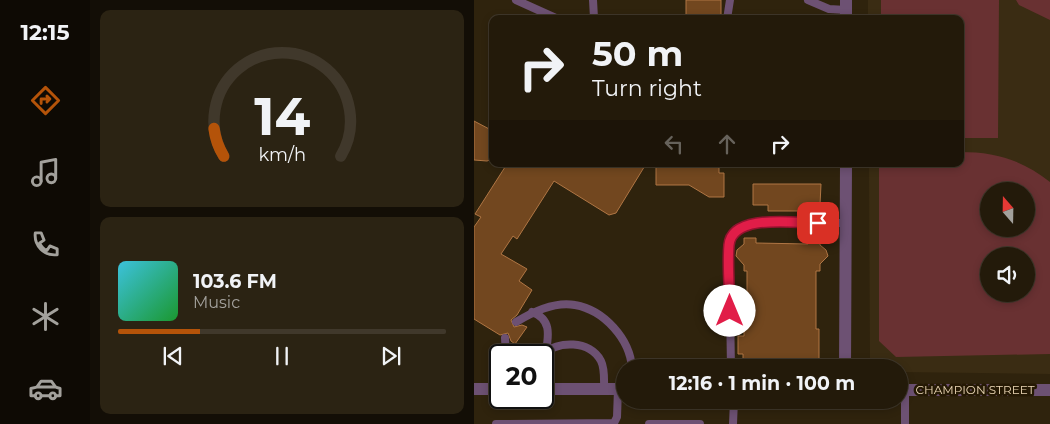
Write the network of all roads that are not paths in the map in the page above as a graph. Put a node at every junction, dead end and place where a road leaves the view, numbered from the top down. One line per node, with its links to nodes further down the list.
1 (516, 0): 6 (lane)
2 (594, 0): 7 (lane)
3 (730, 0): 8 (lane)
4 (808, 0): 5 (lane)
5 (846, 10)
6 (549, 15)
7 (594, 15)
8 (728, 15)
9 (846, 167): 10 (street)
10 (845, 223): 18 (lane); 19 (street)
11 (532, 312): 12 (lane); 15 (lane); 17 (lane)
12 (516, 322)
13 (505, 338): 14 (lane)
14 (505, 344)
15 (546, 344)
16 (554, 349): 23 (lane)
17 (630, 359)
18 (731, 359)
19 (845, 359)
20 (474, 389): 21 (street)
21 (489, 389)
22 (554, 389): 23 (street)
23 (604, 389): 24 (street)
24 (616, 389)
25 (908, 390): 26 (street, CHAMPION STREET)
26 (1050, 390)
27 (618, 409): 30 (lane)
28 (734, 409): 33 (lane)
29 (904, 409): 34 (lane)
30 (496, 424)
31 (649, 424): 32 (lane)
32 (700, 424)
33 (733, 424)
34 (905, 424)

